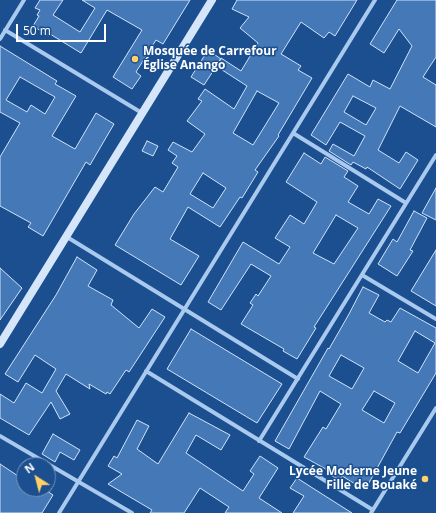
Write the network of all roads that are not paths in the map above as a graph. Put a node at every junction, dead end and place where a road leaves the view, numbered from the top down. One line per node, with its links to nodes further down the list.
1 (24, 0): 4 (street)
2 (212, 0): 6 (street)
3 (375, 0): 7 (street)
4 (6, 30): 5 (street); 6 (street)
5 (0, 39)
6 (142, 113): 10 (street)
7 (293, 133): 9 (street); 12 (street)
8 (436, 154): 9 (street)
9 (406, 203): 11 (street)
10 (67, 237): 12 (street); 14 (street)
11 (362, 275): 13 (street); 16 (street)
12 (184, 310): 15 (street); 16 (street)
13 (436, 319)
14 (0, 344)
15 (146, 371): 19 (street); 20 (street)
16 (298, 379): 19 (street)
17 (436, 408): 21 (street)
18 (0, 436): 20 (street)
19 (259, 441): 21 (street)
20 (78, 481): 22 (street); 23 (street)
21 (372, 512)
22 (59, 513)
23 (132, 513)

